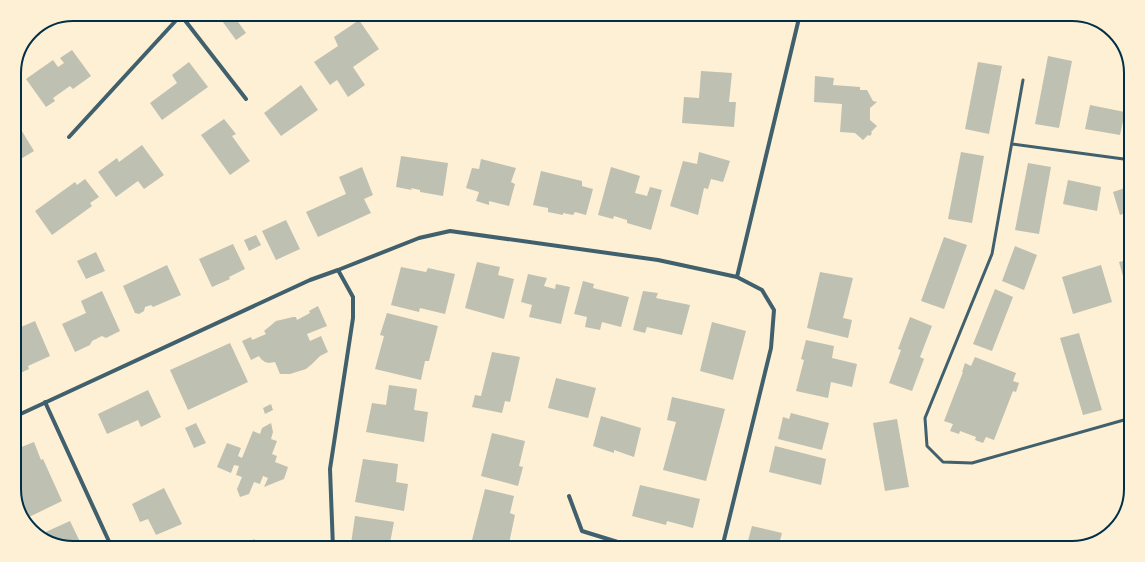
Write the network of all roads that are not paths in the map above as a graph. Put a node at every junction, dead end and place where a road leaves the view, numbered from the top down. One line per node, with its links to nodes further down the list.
1 (175, 21): 6 (street)
2 (186, 21): 5 (street)
3 (798, 21): 10 (street)
4 (1023, 80): 7 (lane)
5 (246, 99)
6 (69, 136)
7 (1012, 144): 8 (lane); 13 (lane)
8 (1124, 159)
9 (338, 270): 10 (street); 11 (street); 16 (street)
10 (737, 277): 18 (street)
11 (46, 402): 12 (street); 15 (street)
12 (21, 414)
13 (1124, 420)
14 (569, 496): 17 (street)
15 (109, 541)
16 (333, 541)
17 (614, 541)
18 (724, 541)

